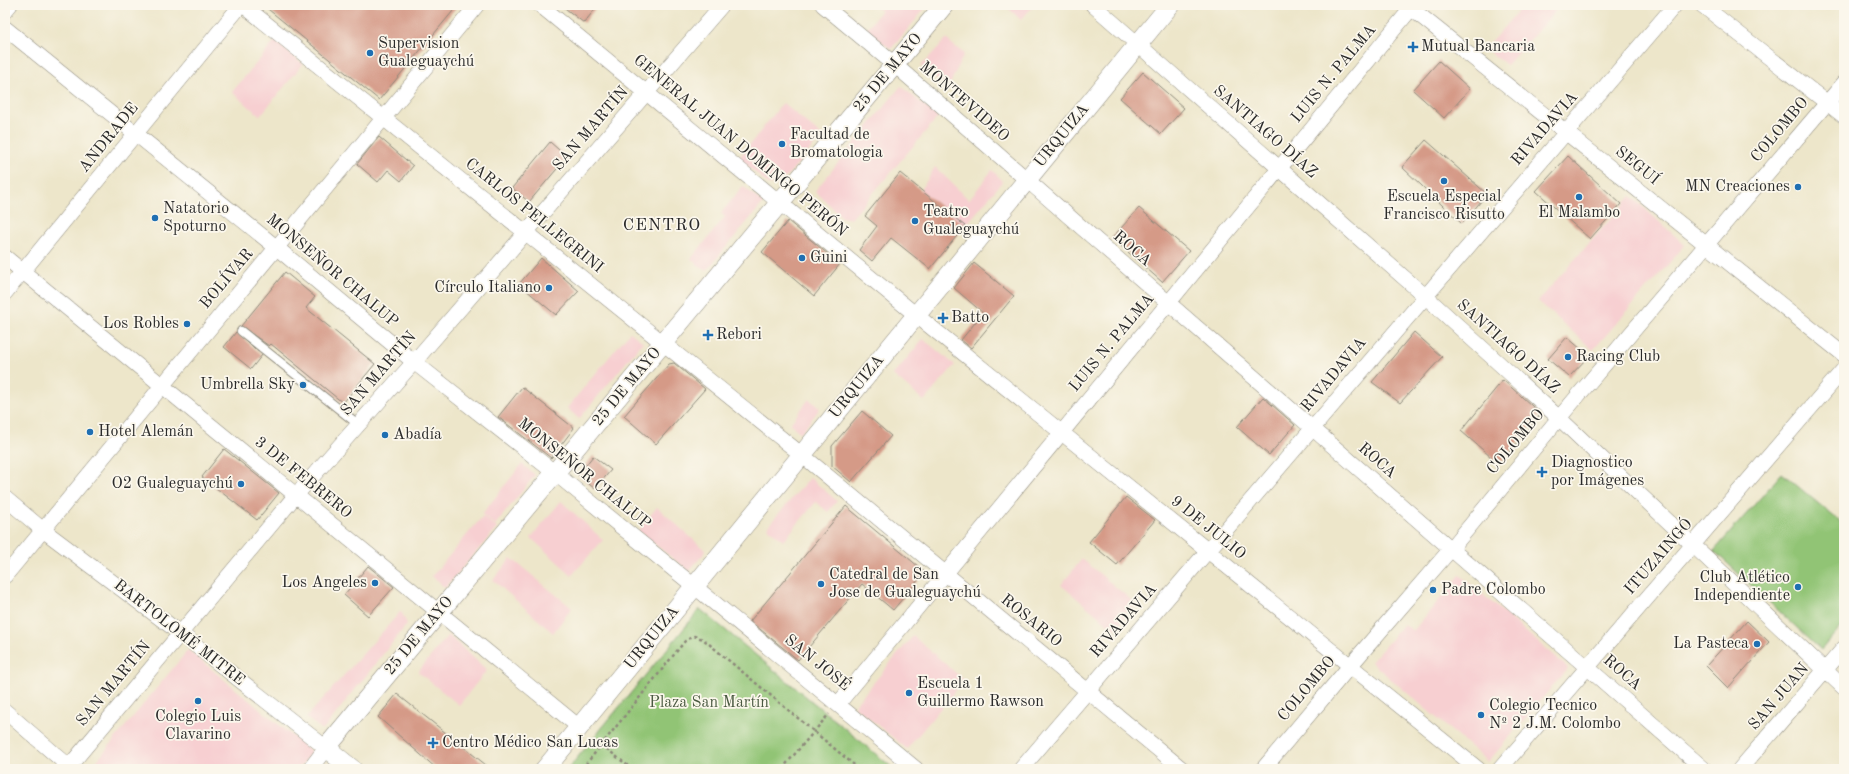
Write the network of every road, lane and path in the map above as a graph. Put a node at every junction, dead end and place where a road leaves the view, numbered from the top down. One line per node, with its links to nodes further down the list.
1 (10, 5): 13 (street)
2 (242, 5): 21 (street, CARLOS PELLEGRINI); 23 (street, ANDRADE)
3 (477, 5): 21 (street, BOLÍVAR)
4 (540, 5): 18 (street, GENERAL JUAN DOMINGO PERÓN)
5 (722, 5): 18 (street, SAN MARTÍN)
6 (823, 5): 16 (street, MONTEVIDEO)
7 (944, 5): 16 (street, 25 DE MAYO)
8 (1094, 5): 15 (street, SANTIAGO DÍAZ)
9 (1170, 5): 15 (street, URQUIZA)
10 (1675, 5): 22 (street, RIVADAVIA)
11 (1702, 5): 19 (street)
12 (1411, 6): 22 (street, SEGUÍ); 24 (street, LUIS N. PALMA)
13 (5, 11)
14 (5, 28): 23 (street, MONSEÑOR CHALUP)
15 (1138, 44): 24 (street, SANTIAGO DÍAZ); 25 (street, URQUIZA)
16 (895, 65): 25 (street, MONTEVIDEO); 26 (street, 25 DE MAYO)
17 (1844, 83): 19 (street, COLOMBO)
18 (646, 92): 26 (street, GENERAL JUAN DOMINGO PERÓN); 27 (street, SAN MARTÍN)
19 (1827, 103): 20 (street); 28 (street, COLOMBO)
20 (1844, 116)
21 (384, 118): 27 (street, CARLOS PELLEGRINI); 29 (street, BOLÍVAR)
22 (1565, 132): 28 (street, SEGUÍ); 33 (street, RIVADAVIA)
23 (136, 134): 29 (street, MONSEÑOR CHALUP); 31 (street, ANDRADE)
24 (1279, 169): 33 (street, SANTIAGO DÍAZ); 34 (street, LUIS N. PALMA)
25 (1026, 180): 34 (street, ROCA); 35 (street, URQUIZA)
26 (780, 203): 35 (street, GENERAL JUAN DOMINGO PERÓN); 37 (street, 25 DE MAYO)
27 (525, 232): 37 (street, CARLOS PELLEGRINI); 39 (street, SAN MARTÍN)
28 (1706, 245): 38 (street, SEGUÍ); 42 (street, COLOMBO)
29 (276, 248): 39 (street, MONSEÑOR CHALUP); 41 (street, BOLÍVAR)
30 (5, 257): 31 (street, 3 DE FEBRERO)
31 (23, 272): 32 (street, ANDRADE); 41 (street, 3 DE FEBRERO)
32 (5, 293)
33 (1425, 296): 42 (street, SANTIAGO DÍAZ); 44 (street, RIVADAVIA)
34 (1168, 304): 44 (street, ROCA); 45 (street, LUIS N. PALMA)
35 (916, 315): 45 (street, 9 DE JULIO); 46 (street, URQUIZA)
36 (241, 331): 43 (lane)
37 (663, 343): 46 (street, CARLOS PELLEGRINI); 47 (street, 25 DE MAYO)
38 (1844, 355)
39 (414, 362): 43 (street, SAN MARTÍN); 47 (street, MONSEÑOR CHALUP)
40 (1844, 369): 51 (street, ITUZAINGÓ)
41 (162, 386): 48 (street, 3 DE FEBRERO); 50 (street, BOLÍVAR)
42 (1559, 418): 51 (street, SANTIAGO DÍAZ); 52 (street, COLOMBO)
43 (359, 425): 48 (street, SAN MARTÍN)
44 (1312, 429): 52 (street, ROCA); 53 (street, RIVADAVIA)
45 (1062, 432): 53 (street, 9 DE JULIO); 54 (street, LUIS N. PALMA)
46 (802, 454): 54 (street, ROSARIO); 56 (street, URQUIZA)
47 (555, 473): 56 (street, MONSEÑOR CHALUP); 57 (street, 25 DE MAYO)
48 (296, 495): 57 (street, 3 DE FEBRERO); 58 (street, SAN MARTÍN)
49 (5, 498): 50 (street, BARTOLOMÉ MITRE)
50 (43, 530): 55 (street, BOLÍVAR); 58 (street, BARTOLOMÉ MITRE)
51 (1694, 544): 61 (street, ITUZAINGÓ); 62 (street, SANTIAGO DÍAZ)
52 (1451, 549): 60 (street, COLOMBO); 61 (street, ROCA)
53 (1208, 551): 60 (street, 9 DE JULIO); 64 (street, RIVADAVIA)
54 (945, 573): 64 (street, ROSARIO); 65 (street, LUIS N. PALMA)
55 (5, 576)
56 (694, 586): 65 (street, SAN JOSÉ); 67 (street, URQUIZA)
57 (439, 613): 67 (street, 3 DE FEBRERO); 70 (street, 25 DE MAYO)
58 (180, 633): 70 (street, BARTOLOMÉ MITRE); 71 (street, SAN MARTÍN)
59 (1844, 648): 62 (street, SAN JUAN)
60 (1350, 666): 82 (street, COLOMBO); 83 (street, 9 DE JULIO)
61 (1588, 668): 84 (street, ITUZAINGÓ); 85 (street, ROCA)
62 (1825, 671): 63 (street, SANTIAGO DÍAZ); 86 (street, SAN JUAN)
63 (1844, 688)
64 (1088, 691): 80 (street, RIVADAVIA); 81 (street, ROSARIO)
65 (838, 704): 68 (path); 79 (street, SAN JOSÉ)
66 (5, 711): 71 (street)
67 (579, 728): 74 (street, URQUIZA)
68 (814, 731): 69 (path); 77 (path); 78 (path)
69 (602, 745): 75 (path); 76 (path)
70 (326, 748): 72 (street, 25 DE MAYO); 73 (street, BARTOLOMÉ MITRE)
71 (70, 768)
72 (310, 769)
73 (352, 769)
74 (545, 769)
75 (582, 769)
76 (632, 769)
77 (782, 769)
78 (860, 769)
79 (916, 769)
80 (1021, 769)
81 (1182, 769)
82 (1263, 769)
83 (1478, 769)
84 (1500, 769)
85 (1704, 769)
86 (1740, 769)

